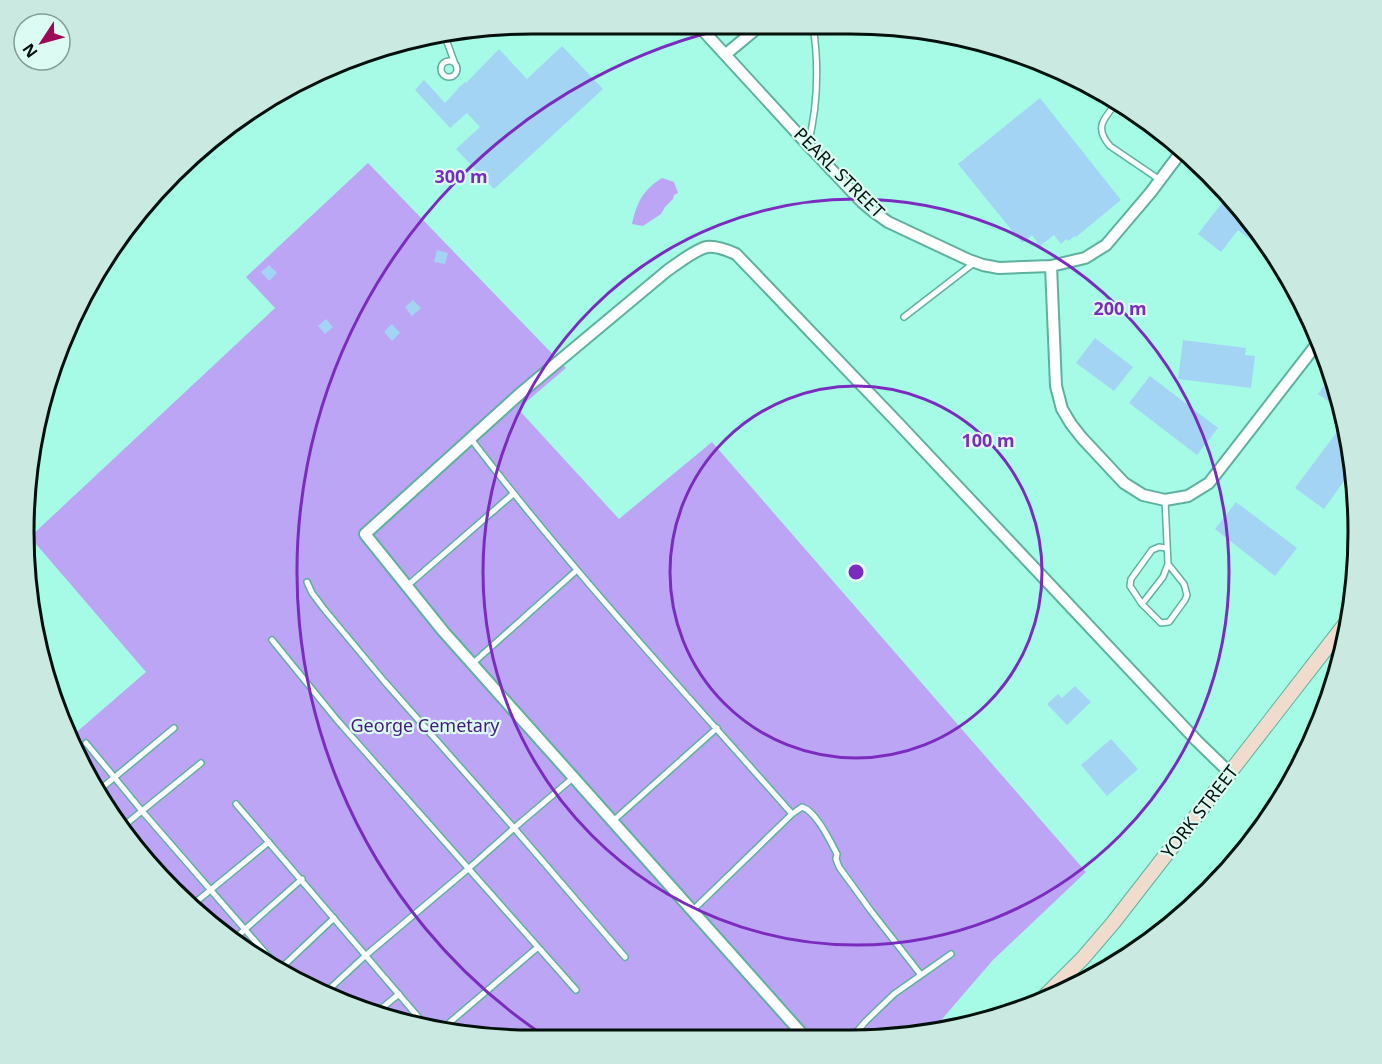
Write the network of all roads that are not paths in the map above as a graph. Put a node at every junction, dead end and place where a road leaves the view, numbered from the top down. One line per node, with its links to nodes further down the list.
1 (707, 34): 5 (street, PEARL STREET)
2 (750, 34): 5 (street)
3 (815, 34): 8 (lane)
4 (446, 42): 6 (lane)
5 (726, 54): 8 (street, PEARL STREET)
6 (456, 66)
7 (1112, 109): 10 (lane)
8 (808, 145): 11 (street, PEARL STREET)
9 (1177, 157): 10 (street, PEARL STREET)
10 (1160, 180): 12 (street, PEARL STREET)
11 (975, 262): 12 (street, PEARL STREET); 13 (lane)
12 (1051, 266): 17 (street)
13 (904, 317)
14 (1313, 349): 17 (street)
15 (471, 438): 16 (lane); 22 (street); 31 (street)
16 (513, 494): 20 (lane); 22 (lane)
17 (1165, 500): 18 (lane)
18 (1167, 548): 19 (lane); 23 (lane)
19 (1168, 564): 23 (lane); 23 (lane)
20 (577, 570): 26 (lane); 28 (lane)
21 (307, 582): 40 (lane)
22 (407, 586): 26 (street)
23 (1142, 604)
24 (1336, 636): 31 (main road, YORK STREET)
25 (272, 640): 42 (lane)
26 (472, 664): 32 (street)
27 (174, 728): 33 (lane)
28 (717, 728): 37 (lane); 38 (lane)
29 (86, 743): 33 (lane)
30 (201, 763): 36 (lane)
31 (1231, 774): 57 (main road, YORK STREET)
32 (574, 777): 38 (street); 40 (lane)
33 (115, 778): 34 (lane); 36 (lane)
34 (104, 786)
35 (236, 804): 41 (lane)
36 (142, 811): 39 (lane); 44 (lane)
37 (792, 814): 46 (lane); 56 (lane)
38 (613, 821): 46 (street)
39 (128, 822)
40 (514, 828): 42 (lane); 54 (lane)
41 (269, 842): 43 (lane); 44 (lane)
42 (468, 869): 50 (lane); 53 (lane)
43 (302, 879): 47 (lane); 48 (lane)
44 (211, 890): 45 (lane); 48 (lane)
45 (198, 900)
46 (693, 910): 65 (street)
47 (334, 918): 53 (lane); 55 (lane)
48 (245, 930): 49 (lane); 51 (lane)
49 (239, 934)
50 (538, 946): 59 (lane); 63 (lane)
51 (263, 950)
52 (951, 954): 56 (lane)
53 (365, 956): 58 (lane); 60 (lane)
54 (625, 957)
55 (286, 964)
56 (921, 975): 64 (lane)
57 (1056, 984)
58 (331, 987)
59 (576, 990)
60 (399, 994): 61 (lane); 62 (lane)
61 (383, 1007)
62 (418, 1016)
63 (450, 1022)
64 (859, 1029)
65 (799, 1030)

